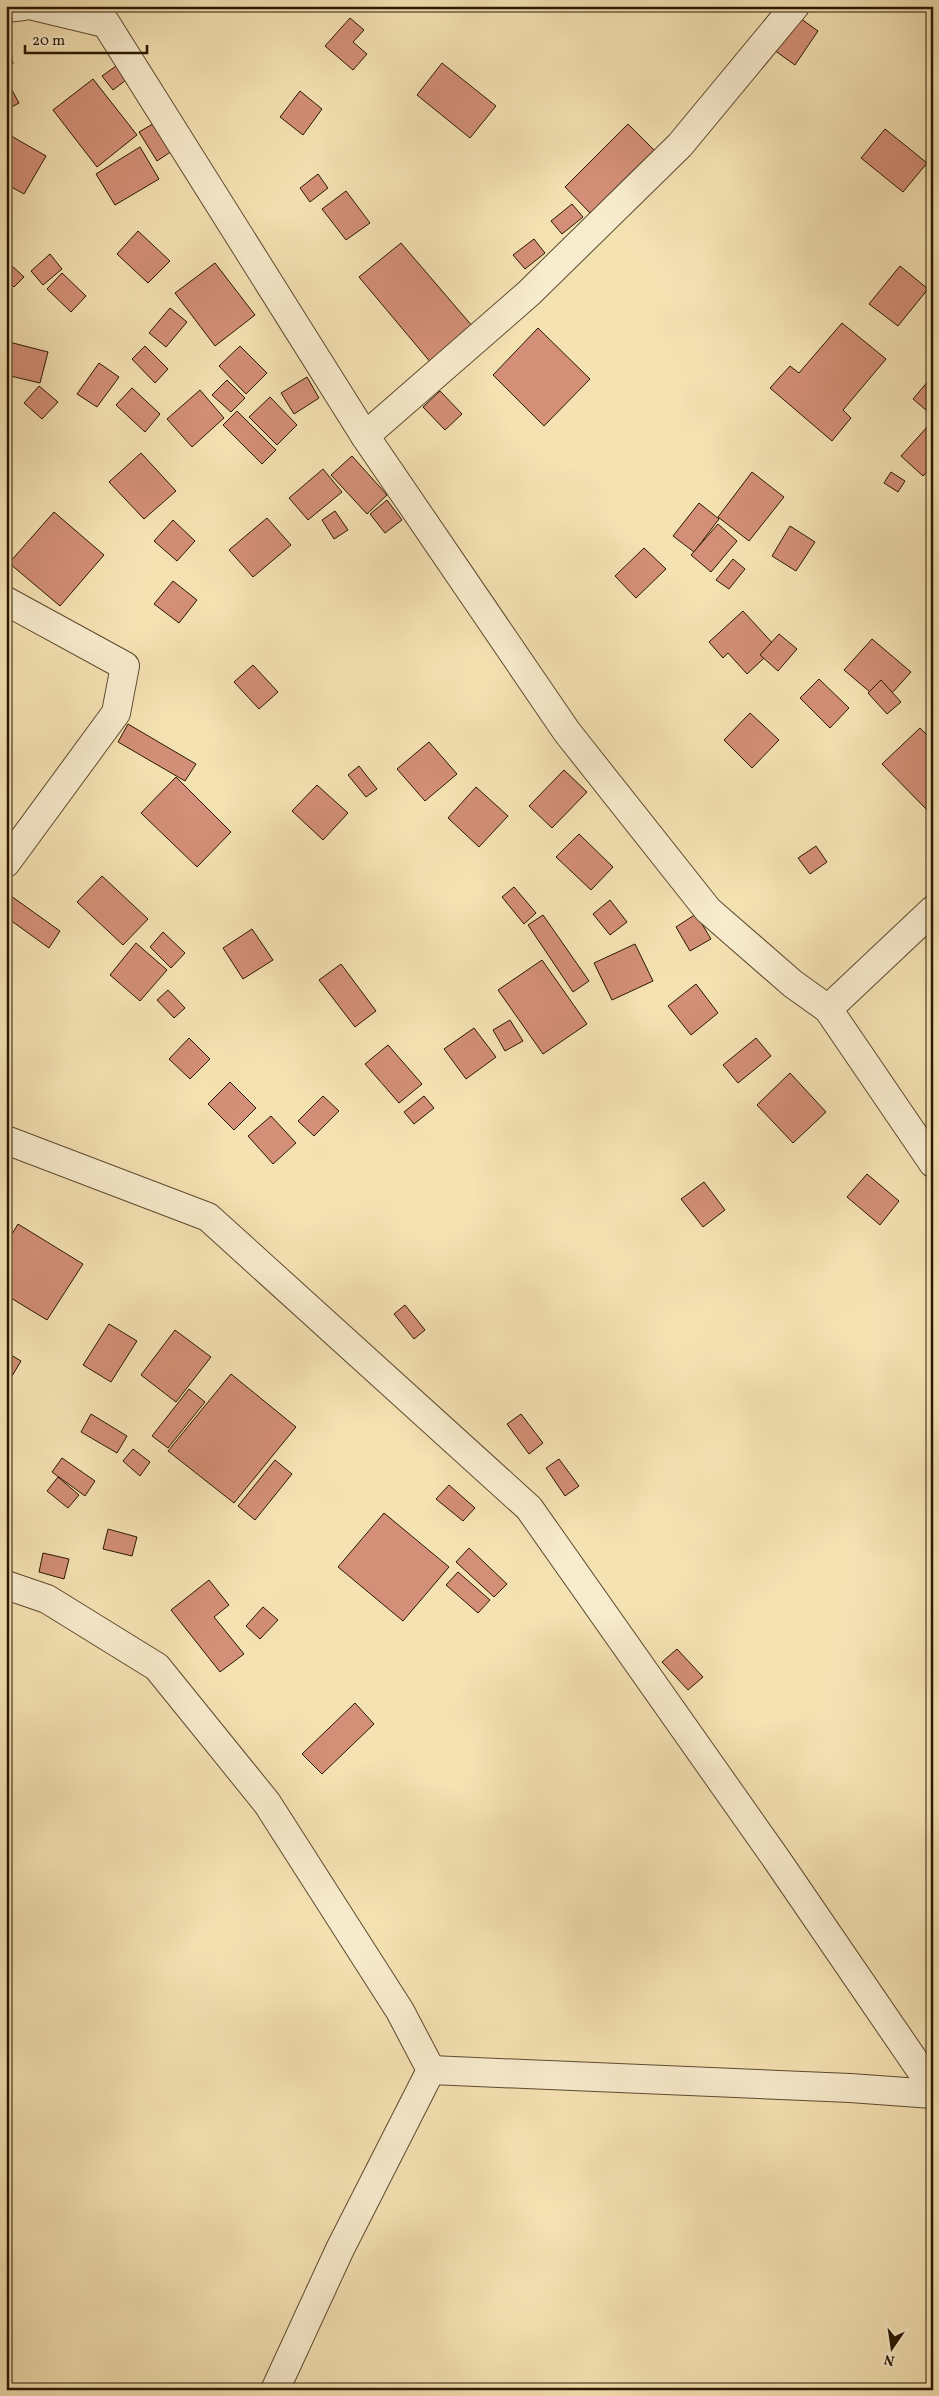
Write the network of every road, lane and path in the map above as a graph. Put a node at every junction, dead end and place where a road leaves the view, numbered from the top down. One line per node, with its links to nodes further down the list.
1 (24, 6): 4 (street)
2 (33, 6): 5 (street)
3 (795, 6): 6 (street)
4 (6, 8)
5 (100, 15): 6 (street)
6 (365, 436): 10 (street)
7 (6, 601): 8 (street)
8 (6, 863)
9 (933, 910): 10 (street)
10 (828, 1008): 12 (street)
11 (10, 1144): 15 (street)
12 (933, 1163)
13 (6, 1585): 14 (street)
14 (431, 2070): 16 (street); 17 (street)
15 (933, 2088)
16 (933, 2094)
17 (275, 2390)

